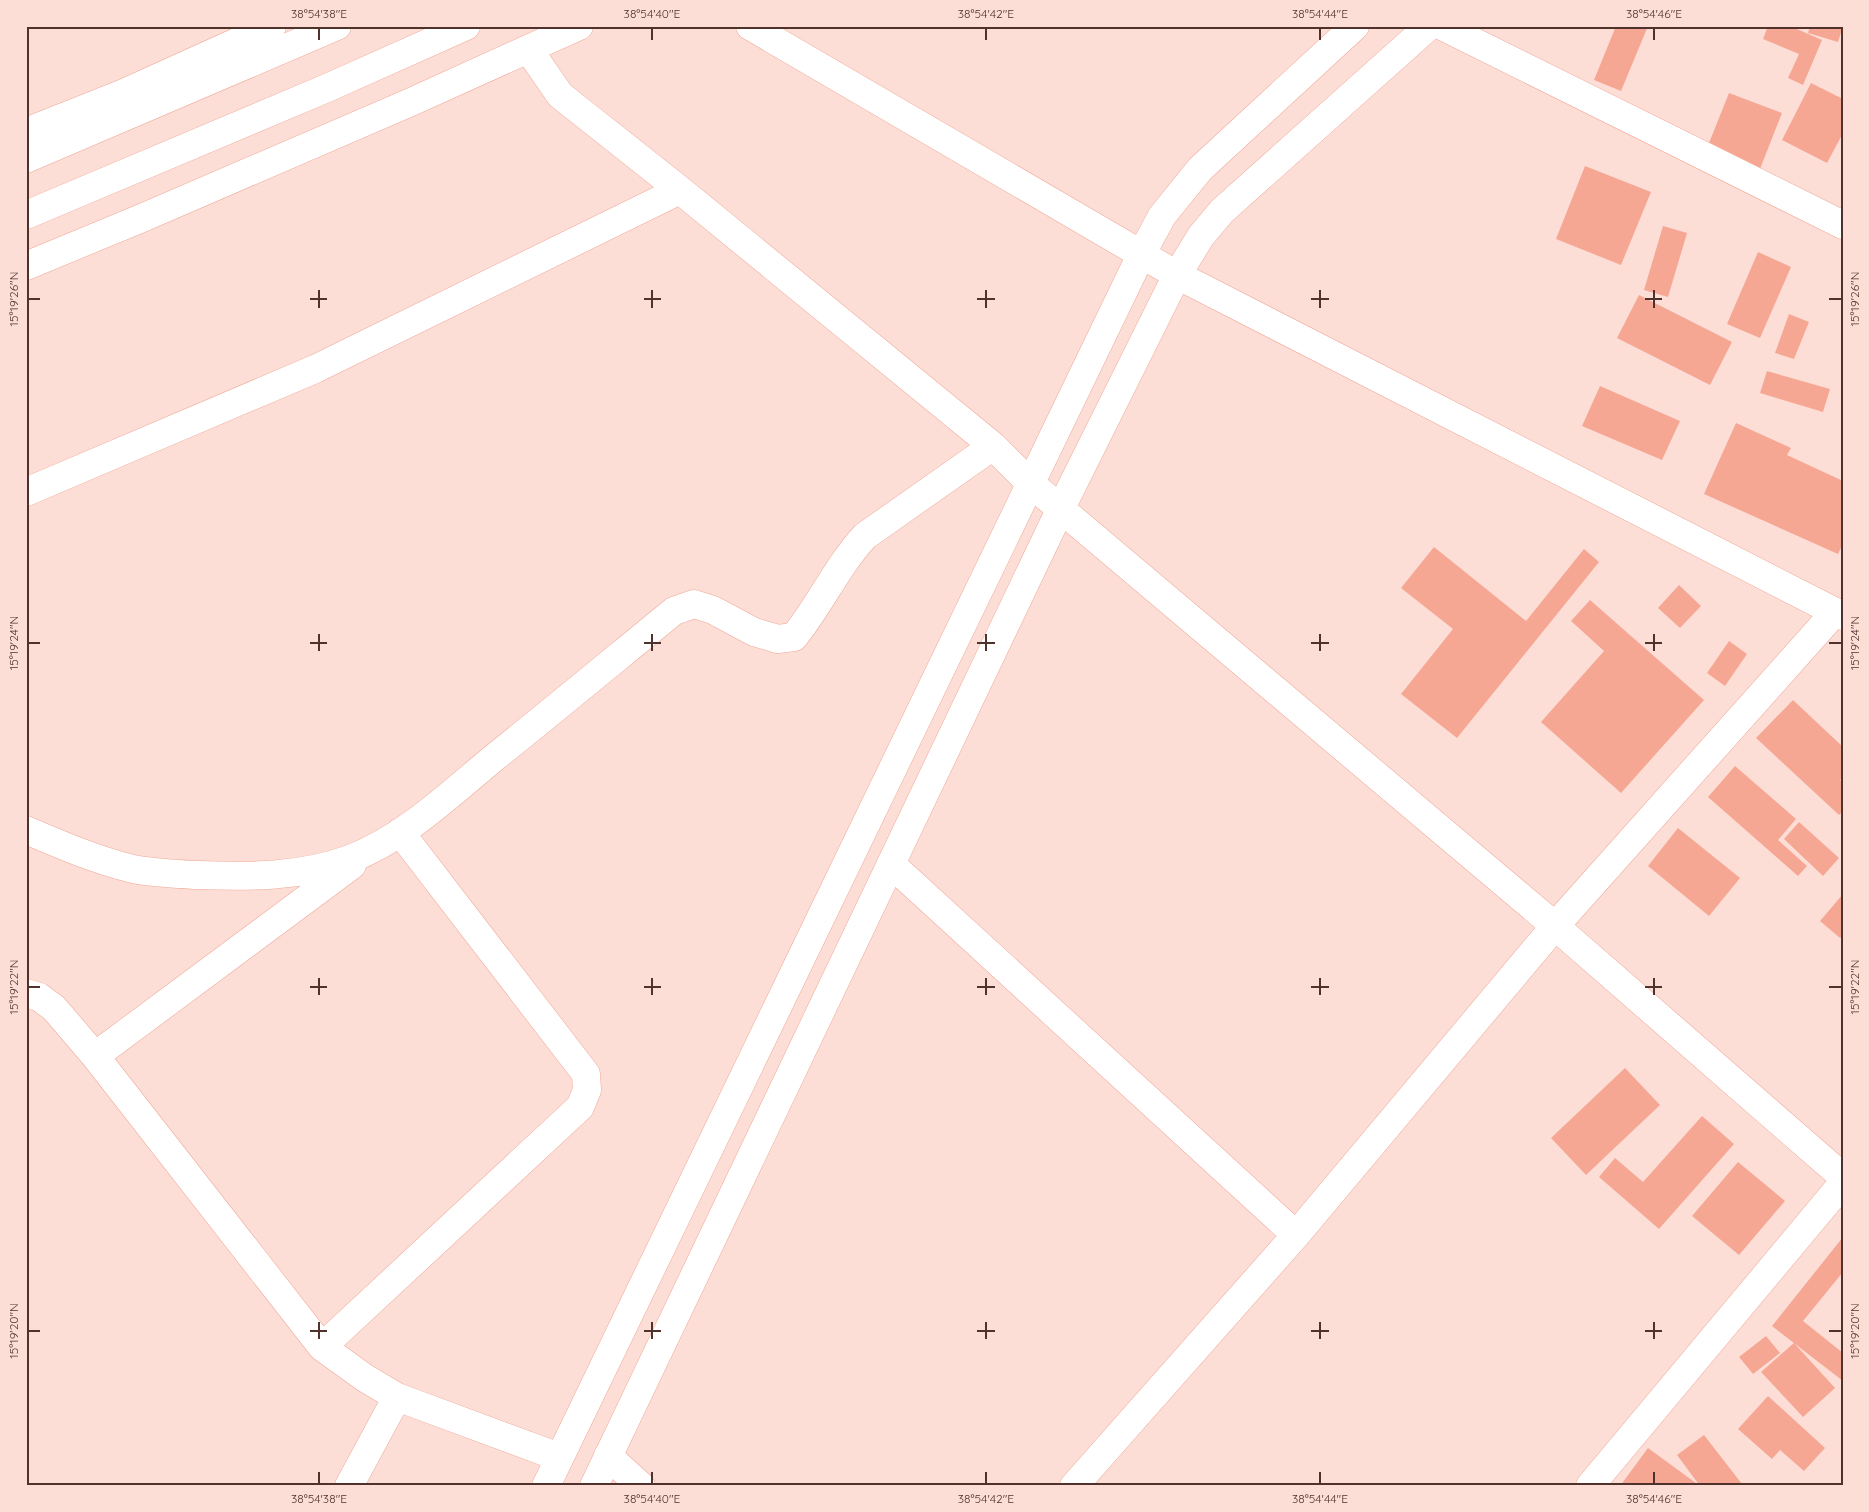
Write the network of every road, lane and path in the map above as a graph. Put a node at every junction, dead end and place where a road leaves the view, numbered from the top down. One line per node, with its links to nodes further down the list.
1 (272, 26): 10 (street)
2 (337, 26): 11 (street)
3 (466, 26): 13 (street)
4 (579, 26): 9 (street)
5 (750, 26): 15 (street)
6 (1355, 26): 15 (street)
7 (1428, 26): 17 (street)
8 (1442, 26): 14 (street)
9 (528, 50): 12 (street); 16 (street)
10 (26, 132)
11 (26, 159)
12 (680, 190): 18 (street); 20 (street)
13 (26, 215)
14 (1843, 226)
15 (1141, 255): 17 (street); 19 (street)
16 (26, 266)
17 (1177, 275): 21 (street); 22 (street)
18 (993, 446): 19 (street); 24 (street)
19 (1030, 483): 21 (street); 35 (street)
20 (26, 492)
21 (1061, 508): 25 (street); 26 (street)
22 (1839, 614): 26 (street)
23 (26, 830): 24 (street)
24 (392, 837): 28 (street); 32 (street)
25 (891, 864): 31 (street); 34 (street)
26 (1555, 926): 29 (street); 31 (street)
27 (26, 993): 28 (street)
28 (95, 1056): 32 (street)
29 (1843, 1177)
30 (1843, 1183): 41 (street)
31 (1296, 1235): 40 (street)
32 (322, 1347): 33 (street)
33 (397, 1397): 35 (street); 36 (street)
34 (608, 1456): 38 (street); 39 (street)
35 (559, 1457): 37 (street)
36 (349, 1486)
37 (546, 1486)
38 (594, 1486)
39 (641, 1486)
40 (1074, 1486)
41 (1590, 1486)

